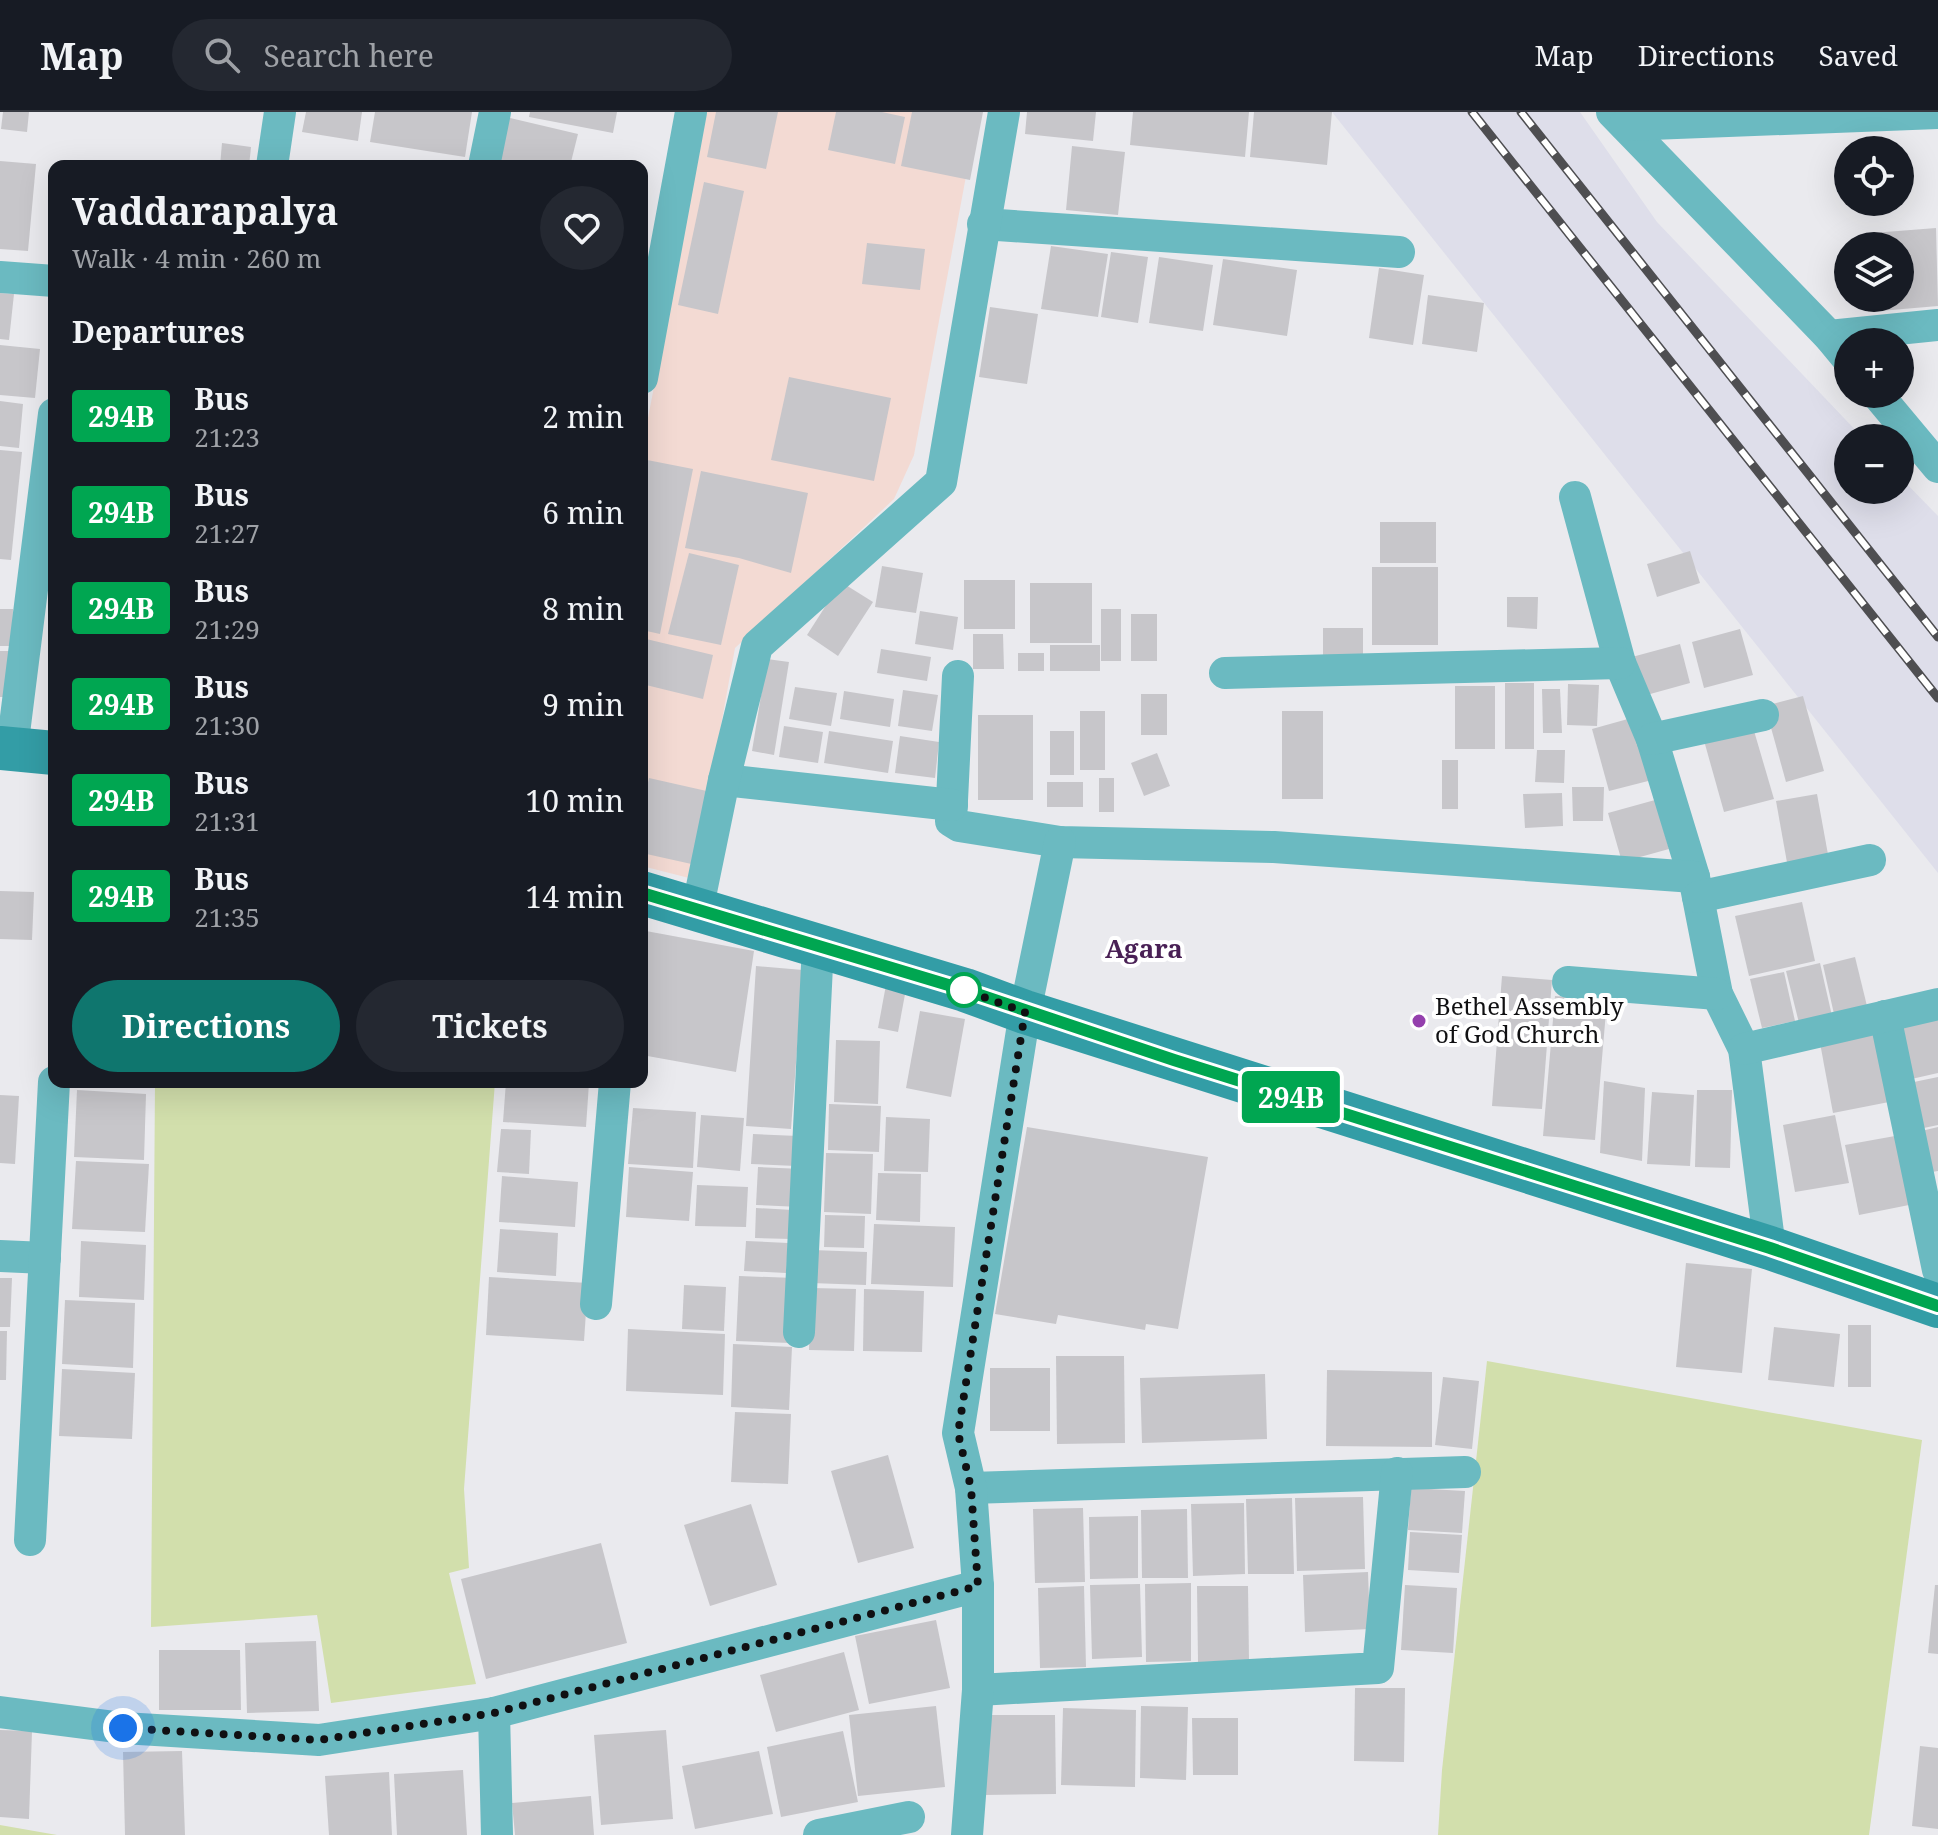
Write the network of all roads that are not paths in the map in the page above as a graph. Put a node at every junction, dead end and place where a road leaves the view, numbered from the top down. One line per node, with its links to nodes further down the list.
1 (280, 112): 7 (street)
2 (495, 112): 8 (street)
3 (691, 112): 16 (street)
4 (1004, 112): 9 (street)
5 (1938, 113): 6 (street)
6 (1619, 119): 15 (street)
7 (273, 160)
8 (485, 160)
9 (983, 224): 10 (street); 27 (street)
10 (1399, 252)
11 (0, 277): 12 (street)
12 (48, 281)
13 (1938, 325): 14 (street)
14 (1914, 330)
15 (1834, 342)
16 (648, 345)
17 (1889, 408): 18 (street)
18 (1938, 467)
19 (48, 477): 26 (street)
20 (1575, 497): 21 (street)
21 (1620, 663): 22 (street); 25 (street)
22 (1225, 673)
23 (958, 676): 28 (street)
24 (1763, 715): 25 (street)
25 (1652, 739): 31 (street)
26 (22, 750)
27 (724, 780): 28 (street); 33 (street)
28 (952, 805): 29 (street)
29 (1060, 842): 31 (street); 38 (street)
30 (1870, 860): 31 (street)
31 (1696, 887): 36 (street)
32 (648, 895): 33 (street)
33 (697, 911): 34 (street)
34 (818, 945): 38 (street); 49 (street)
35 (1568, 982): 36 (street)
36 (1717, 994): 40 (street)
37 (1938, 1004): 39 (street)
38 (1025, 1012): 43 (street); 52 (street)
39 (1885, 1016): 40 (street); 46 (street)
40 (1744, 1049): 43 (street)
41 (54, 1088): 45 (street)
42 (614, 1088): 47 (street)
43 (1770, 1248): 48 (street)
44 (0, 1256): 45 (street)
45 (45, 1258): 53 (street)
46 (1938, 1270)
47 (596, 1304)
48 (1938, 1306)
49 (799, 1332)
50 (1465, 1472): 51 (street)
51 (1397, 1473): 52 (street); 55 (street)
52 (971, 1488): 54 (street)
53 (30, 1540)
54 (978, 1586): 55 (street); 57 (street)
55 (978, 1690): 61 (street)
56 (0, 1712): 57 (street)
57 (494, 1713): 59 (street)
58 (909, 1817): 60 (street)
59 (497, 1835)
60 (819, 1835)
61 (967, 1835)

